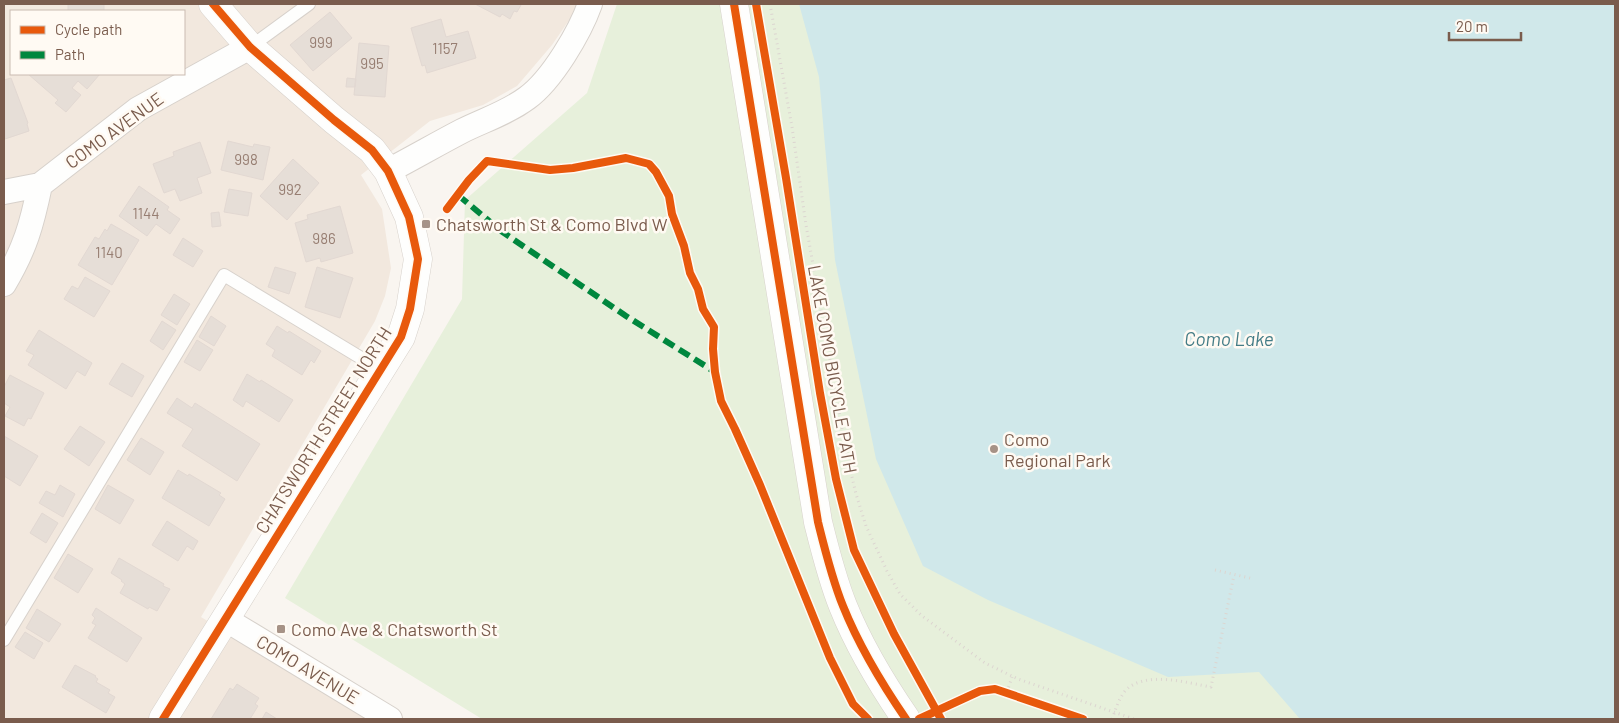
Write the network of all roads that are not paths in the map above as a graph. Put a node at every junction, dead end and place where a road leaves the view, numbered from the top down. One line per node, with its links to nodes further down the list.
1 (213, 4): 5 (street, CHATSWORTH STREET NORTH)
2 (309, 4): 5 (lane)
3 (590, 4): 6 (street)
4 (734, 4): 15 (street)
5 (250, 47): 6 (street, CHATSWORTH STREET NORTH); 7 (street, COMO AVENUE)
6 (388, 170): 10 (street, CHATSWORTH STREET NORTH)
7 (40, 185): 8 (street, COMO AVENUE); 9 (street)
8 (4, 192)
9 (4, 284)
10 (381, 370): 11 (street, CHATSWORTH STREET NORTH); 12 (lane)
11 (225, 619): 13 (street, CHATSWORTH STREET NORTH); 14 (street, COMO AVENUE)
12 (4, 640)
13 (162, 719)
14 (390, 719)
15 (906, 719)

